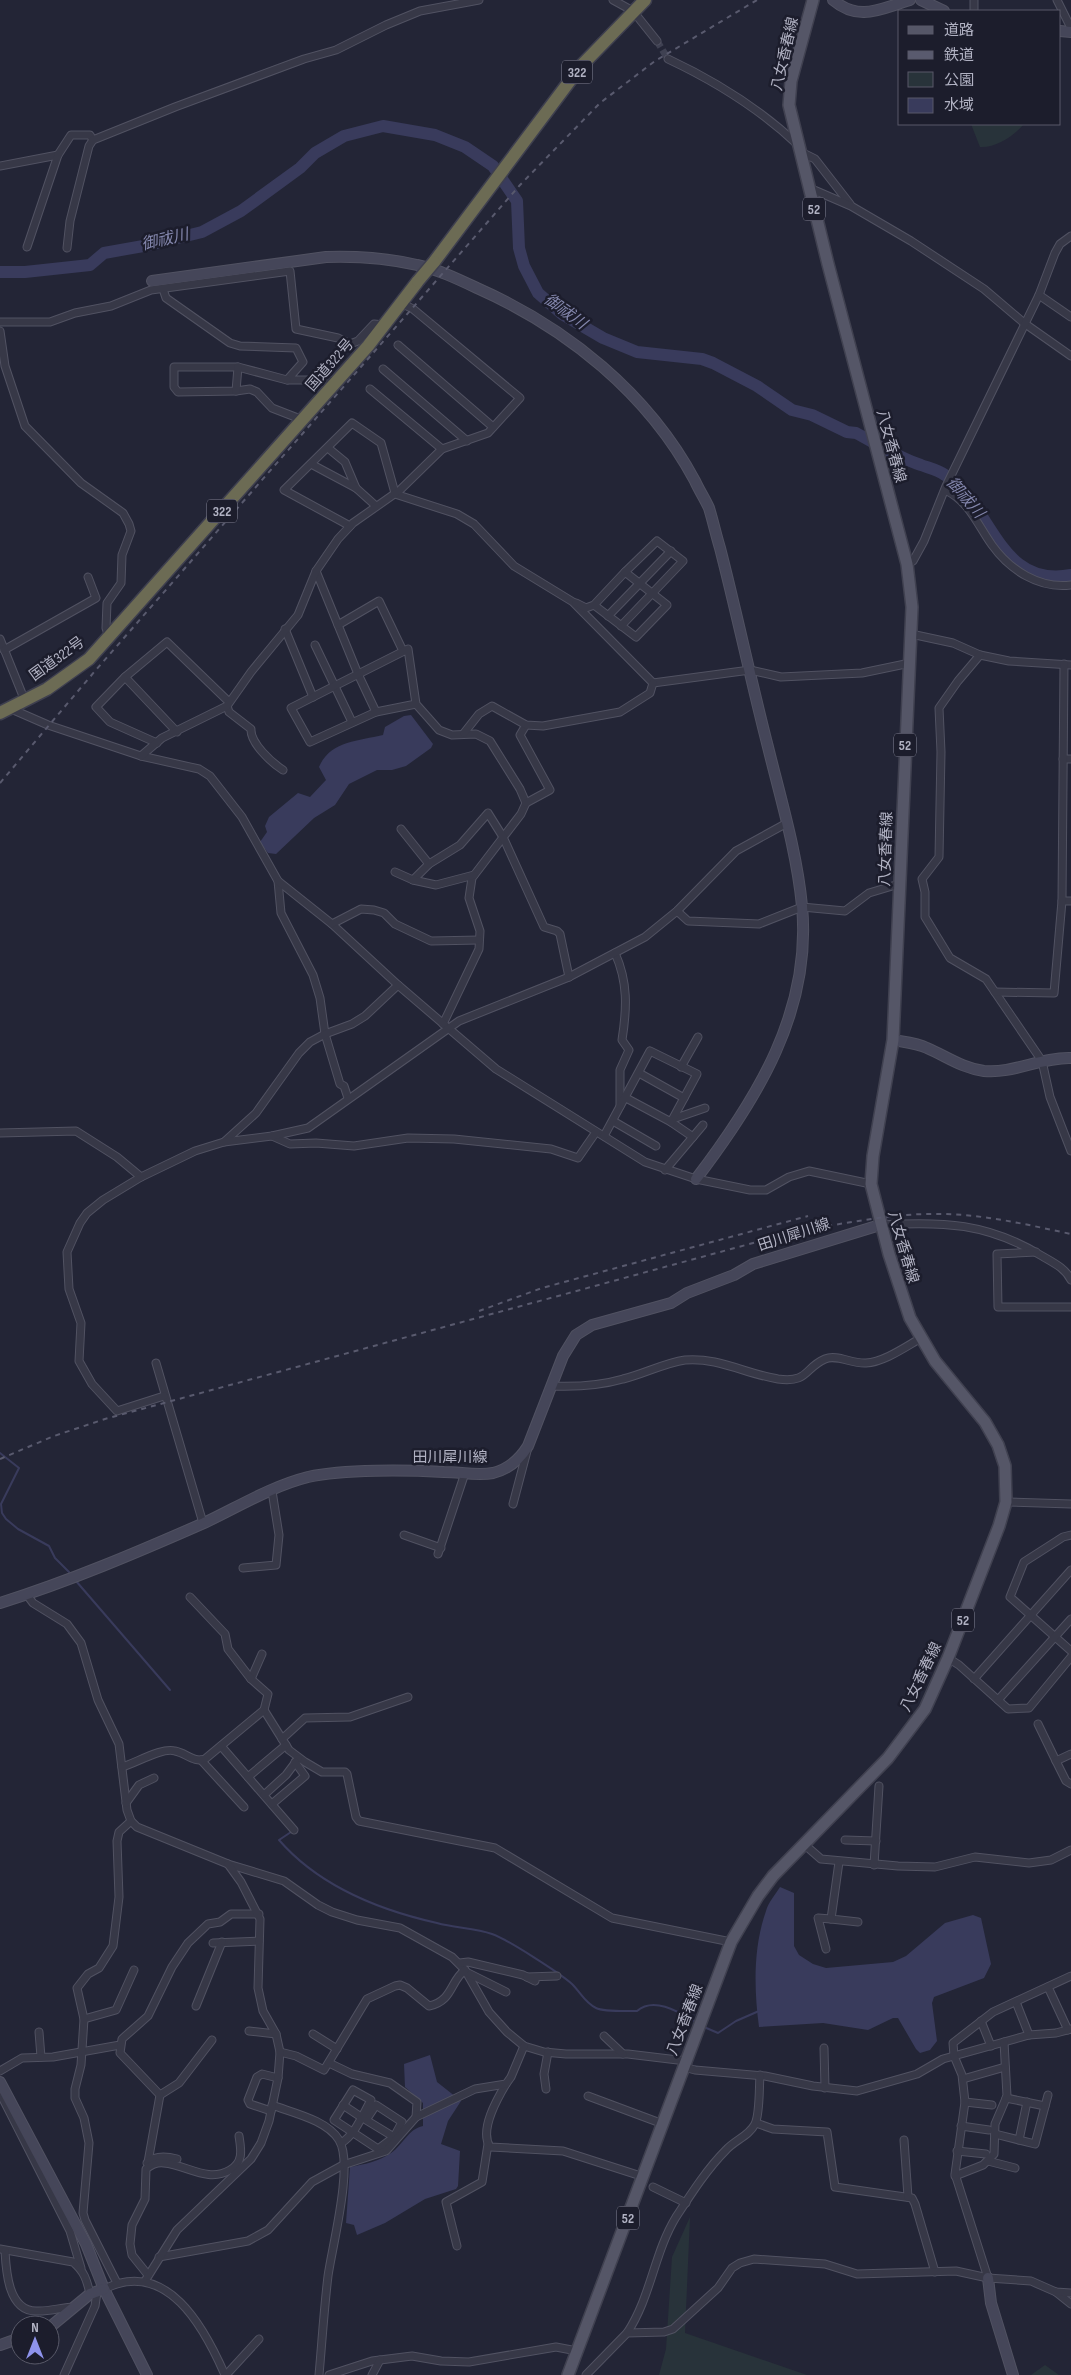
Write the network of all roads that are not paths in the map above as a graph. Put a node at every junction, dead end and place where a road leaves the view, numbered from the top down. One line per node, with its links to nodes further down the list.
1 (479, 0): 14 (street)
2 (613, 0): 10 (street)
3 (644, 0): 10 (highway, 国道322号 / 322)
4 (814, 0): 15 (main road, 八女香春線 / 52)
5 (832, 0): 6 (street)
6 (910, 0)
7 (921, 0): 9 (street)
8 (1056, 0): 11 (street)
9 (942, 10)
10 (633, 11): 12 (street); 26 (highway, 国道322号 / 322, bridge)
11 (1071, 30)
12 (657, 41)
13 (668, 58): 15 (street)
14 (93, 140): 16 (street); 22 (street)
15 (799, 148): 18 (main road, 八女香春線 / 52); 19 (street)
16 (58, 155): 17 (street); 21 (street)
17 (0, 166)
18 (810, 192): 19 (street); 52 (main road, 八女香春線 / 52)
19 (852, 206): 29 (street)
20 (1071, 236): 25 (street)
21 (27, 247)
22 (67, 248)
23 (151, 285): 24 (street); 28 (street); 74 (street)
24 (163, 289): 30 (street); 36 (street)
25 (1039, 295): 27 (street); 29 (street)
26 (403, 304): 30 (highway, 国道322号 / 322); 41 (street)
27 (1071, 317)
28 (0, 322)
29 (1024, 324): 33 (street); 47 (street)
30 (385, 326): 37 (highway, 国道322号 / 322)
31 (0, 331): 66 (street)
32 (398, 345): 41 (street)
33 (1071, 356)
34 (238, 367): 36 (street); 39 (street); 39 (street)
35 (383, 369): 42 (street)
36 (287, 380): 37 (street)
37 (335, 384): 40 (highway, 国道322号 / 322)
38 (370, 389): 44 (street)
39 (236, 392): 40 (street)
40 (303, 420): 66 (highway, 国道322号 / 322)
41 (493, 427): 42 (street)
42 (467, 441): 44 (street)
43 (328, 448): 45 (street); 46 (street); 48 (street)
44 (442, 449): 48 (street)
45 (311, 464): 46 (street); 50 (street)
46 (356, 488): 49 (street)
47 (946, 488): 52 (street); 57 (street)
48 (395, 494): 49 (street); 59 (street)
49 (376, 506): 50 (street)
50 (350, 526): 53 (street)
51 (671, 552): 54 (street); 56 (street); 58 (street)
52 (907, 564): 65 (main road, 八女香春線 / 52)
53 (316, 571): 62 (street); 64 (street)
54 (625, 572): 56 (street); 60 (street)
55 (88, 577): 69 (street)
56 (640, 584): 58 (street); 61 (street)
57 (1071, 585)
58 (653, 594): 63 (street); 63 (street)
59 (572, 602): 60 (street); 77 (street)
60 (594, 605): 61 (street)
61 (608, 616): 63 (street)
62 (338, 624): 70 (street); 75 (street)
63 (621, 626)
64 (285, 629): 79 (street); 81 (street)
65 (911, 634): 71 (street); 72 (main road, 八女香春線 / 52)
66 (109, 638): 80 (highway, 国道322号 / 322)
67 (0, 639): 69 (street)
68 (315, 644): 78 (street)
69 (4, 650): 80 (street)
70 (403, 651): 75 (street); 82 (street)
71 (980, 655): 73 (street); 112 (street)
72 (910, 663): 74 (street); 102 (main road, 八女香春線 / 52)
73 (1068, 665): 91 (street)
74 (750, 670): 77 (street); 94 (street)
75 (358, 674): 78 (street); 84 (street)
76 (125, 677): 81 (street); 87 (street); 89 (street)
77 (653, 683): 86 (street)
78 (335, 686): 79 (street); 85 (street)
79 (313, 697): 85 (street)
80 (25, 701): 83 (highway, 国道322号 / 322)
81 (228, 704): 87 (street); 92 (street)
82 (416, 704): 84 (street); 88 (street)
83 (5, 711): 90 (street)
84 (376, 712): 85 (street)
85 (352, 722)
86 (526, 725): 88 (street); 93 (street)
87 (177, 732): 89 (street)
88 (464, 733): 93 (street)
89 (157, 743): 90 (street)
90 (141, 756): 101 (street)
91 (1067, 759): 103 (street)
92 (283, 770)
93 (526, 803): 96 (street)
94 (787, 823): 105 (street); 106 (street)
95 (401, 829): 97 (street)
96 (503, 837): 97 (street); 99 (street); 110 (street)
97 (429, 864): 100 (street)
98 (395, 872): 100 (street)
99 (474, 875): 100 (street); 108 (street)
100 (413, 880)
101 (278, 881): 107 (street); 114 (street)
102 (900, 884): 105 (street); 116 (main road, 八女香春線 / 52)
103 (1062, 900): 104 (street); 112 (street)
104 (1071, 901)
105 (802, 907): 106 (street); 139 (street)
106 (677, 911): 109 (street)
107 (332, 924): 108 (street); 111 (street)
108 (479, 940): 113 (street)
109 (615, 953): 110 (street); 124 (street)
110 (569, 977): 113 (street)
111 (398, 985): 113 (street); 114 (street)
112 (995, 992): 118 (street)
113 (445, 1026): 121 (street); 129 (street)
114 (325, 1034): 121 (street); 134 (street)
115 (698, 1037): 119 (street)
116 (893, 1040): 118 (street); 140 (main road, 八女香春線 / 52)
117 (1071, 1058): 118 (street)
118 (1042, 1061): 136 (street)
119 (681, 1067): 120 (street); 123 (street)
120 (639, 1073): 122 (street); 123 (street)
121 (348, 1098): 131 (street)
122 (626, 1098): 124 (street); 127 (street)
123 (684, 1098): 127 (street)
124 (620, 1108): 126 (street)
125 (705, 1108): 127 (street)
126 (613, 1121): 132 (street); 135 (street)
127 (672, 1121): 133 (street)
128 (703, 1125): 133 (street)
129 (596, 1132): 131 (street); 132 (street)
130 (0, 1133): 138 (street)
131 (272, 1136): 134 (street)
132 (604, 1136): 137 (street)
133 (693, 1137): 137 (street)
134 (224, 1142): 138 (street)
135 (656, 1146)
136 (1071, 1151)
137 (666, 1170): 139 (street)
138 (141, 1177): 148 (street)
139 (696, 1179): 140 (street)
140 (871, 1184): 141 (main road, 八女香春線 / 52)
141 (880, 1225): 142 (street); 145 (main road, 八女香春線 / 52); 147 (street, 田川犀川線)
142 (1036, 1252): 143 (street); 144 (street)
143 (1071, 1280)
144 (1071, 1308)
145 (921, 1338): 147 (street); 152 (main road, 八女香春線 / 52)
146 (156, 1363): 148 (street)
147 (551, 1386): 149 (street, 田川犀川線)
148 (164, 1396): 155 (street)
149 (528, 1446): 150 (street, 田川犀川線); 153 (street)
150 (465, 1473): 151 (street, 田川犀川線); 156 (street)
151 (272, 1491): 155 (street, 田川犀川線); 158 (street)
152 (1006, 1502): 154 (street); 169 (main road, 八女香春線 / 52)
153 (513, 1504)
154 (1071, 1504)
155 (203, 1523): 160 (street, 田川犀川線)
156 (404, 1535)
157 (1071, 1535): 163 (street)
158 (244, 1568)
159 (1071, 1570): 163 (street)
160 (27, 1595): 162 (street, 田川犀川線); 182 (street)
161 (190, 1597): 170 (street)
162 (0, 1603)
163 (1031, 1615): 165 (street); 171 (street)
164 (1071, 1619): 165 (street)
165 (1055, 1637): 166 (street); 173 (street)
166 (1071, 1651)
167 (262, 1654): 170 (street)
168 (1071, 1657): 173 (street)
169 (948, 1658): 171 (street); 195 (main road, 八女香春線 / 52)
170 (251, 1678): 174 (street)
171 (974, 1679): 173 (street)
172 (408, 1697): 176 (street)
173 (998, 1700)
174 (264, 1710): 176 (street); 177 (street)
175 (1038, 1724): 181 (street)
176 (284, 1742): 180 (street); 183 (street)
177 (221, 1746): 179 (street); 183 (street)
178 (1071, 1754): 181 (street)
179 (201, 1760): 182 (street); 190 (street)
180 (297, 1760): 187 (street); 189 (street); 205 (street)
181 (1056, 1761): 185 (street)
182 (122, 1767): 188 (street)
183 (248, 1777): 187 (street)
184 (154, 1778): 188 (street)
185 (1071, 1784)
186 (879, 1786): 194 (street)
187 (264, 1795): 189 (street)
188 (126, 1803): 191 (street)
189 (272, 1804): 192 (street)
190 (244, 1806)
191 (131, 1820): 198 (street); 219 (street)
192 (294, 1830)
193 (845, 1840): 194 (street)
194 (876, 1841): 199 (street)
195 (805, 1845): 197 (street); 205 (main road, 八女香春線 / 52)
196 (1071, 1850): 199 (street)
197 (839, 1862): 199 (street); 201 (street)
198 (228, 1864): 200 (street); 208 (street)
199 (874, 1865)
200 (258, 1914): 203 (street); 230 (street)
201 (831, 1920): 202 (street); 207 (street)
202 (858, 1922)
203 (258, 1941): 204 (street); 224 (street)
204 (222, 1942): 206 (street); 218 (street)
205 (731, 1942): 242 (main road, 八女香春線 / 52)
206 (213, 1943)
207 (826, 1949)
208 (460, 1963): 210 (street); 213 (street)
209 (134, 1970): 219 (street)
210 (466, 1971): 216 (street); 231 (street); 234 (street)
211 (557, 1976): 213 (street)
212 (1071, 1976): 215 (street)
213 (527, 1977): 214 (street)
214 (535, 1981)
215 (1048, 1987): 217 (street); 221 (street)
216 (506, 1992)
217 (1016, 2002): 220 (street); 226 (street)
218 (196, 2006)
219 (84, 2019): 235 (street)
220 (981, 2021): 232 (street); 239 (street)
221 (1070, 2029): 226 (street)
222 (249, 2031): 224 (street)
223 (39, 2032): 240 (street)
224 (276, 2034): 236 (street)
225 (313, 2034): 234 (street)
226 (1029, 2035): 229 (street)
227 (604, 2036): 238 (street)
228 (212, 2040): 253 (street)
229 (1004, 2042): 232 (street); 243 (street)
230 (120, 2045): 235 (street); 253 (street)
231 (524, 2046): 237 (street); 249 (street)
232 (991, 2046): 239 (street)
233 (824, 2048): 250 (street)
234 (337, 2050): 241 (street)
235 (83, 2052): 240 (street); 296 (street)
236 (280, 2052): 241 (street); 246 (street)
237 (548, 2052): 238 (street); 251 (street)
238 (623, 2054): 242 (street)
239 (954, 2056): 247 (street); 250 (street)
240 (41, 2057): 244 (street)
241 (329, 2063): 264 (street)
242 (685, 2064): 245 (street); 266 (main road, 八女香春線 / 52)
243 (1005, 2067): 247 (street); 256 (street)
244 (0, 2071)
245 (760, 2075): 250 (street); 265 (street)
246 (278, 2078): 262 (street); 262 (street)
247 (963, 2079): 257 (street)
248 (0, 2082): 297 (street)
249 (506, 2084): 264 (street); 275 (street)
250 (825, 2088)
251 (546, 2089)
252 (0, 2093): 292 (street)
253 (160, 2095): 279 (street)
254 (1048, 2095): 261 (street)
255 (588, 2096): 266 (street)
256 (1006, 2098): 258 (street); 269 (street)
257 (965, 2102): 260 (street); 267 (street)
258 (1027, 2102): 261 (street); 273 (street)
259 (343, 2105): 263 (street); 263 (street); 268 (street)
260 (992, 2106)
261 (1045, 2106): 273 (street)
262 (272, 2108): 274 (street); 285 (street)
263 (361, 2116): 268 (street)
264 (418, 2116): 280 (street)
265 (756, 2123): 287 (street); 288 (street)
266 (663, 2124): 284 (main road, 八女香春線 / 52)
267 (961, 2126): 269 (street); 276 (street)
268 (352, 2132): 271 (street); 274 (street)
269 (992, 2132): 273 (street); 277 (street)
270 (239, 2136): 282 (street)
271 (394, 2137): 271 (street)
272 (904, 2140): 287 (street)
273 (1019, 2140)
274 (341, 2143): 280 (street)
275 (488, 2144): 284 (street); 289 (street)
276 (957, 2151): 277 (street); 283 (street)
277 (987, 2157): 281 (street); 283 (street)
278 (177, 2159): 279 (street)
279 (147, 2165): 282 (street); 294 (street)
280 (343, 2165): 291 (street); 310 (street)
281 (1015, 2168)
282 (217, 2176): 285 (street)
283 (955, 2176): 295 (street)
284 (644, 2177): 305 (main road, 八女香春線 / 52)
285 (230, 2180): 291 (street)
286 (653, 2188): 288 (street)
287 (908, 2198): 293 (street)
288 (686, 2203): 303 (street)
289 (457, 2246)
290 (3, 2250): 292 (street); 301 (street)
291 (159, 2257): 294 (street)
292 (81, 2268): 297 (street)
293 (935, 2272): 295 (street); 303 (street)
294 (146, 2278): 296 (street); 309 (street)
295 (988, 2278): 298 (street); 315 (street)
296 (117, 2283): 297 (street)
297 (97, 2292): 301 (street); 307 (street); 308 (street)
298 (1056, 2292): 299 (street); 300 (street)
299 (1071, 2293)
300 (1071, 2304)
301 (75, 2307): 302 (street)
302 (60, 2319)
303 (627, 2333): 314 (street)
304 (258, 2339): 309 (street)
305 (576, 2351): 306 (street); 313 (main road, 八女香春線 / 52)
306 (380, 2360): 311 (street); 312 (street)
307 (64, 2375)
308 (147, 2375)
309 (226, 2375)
310 (319, 2375)
311 (329, 2375)
312 (372, 2375)
313 (568, 2375)
314 (586, 2375)
315 (1013, 2375)

